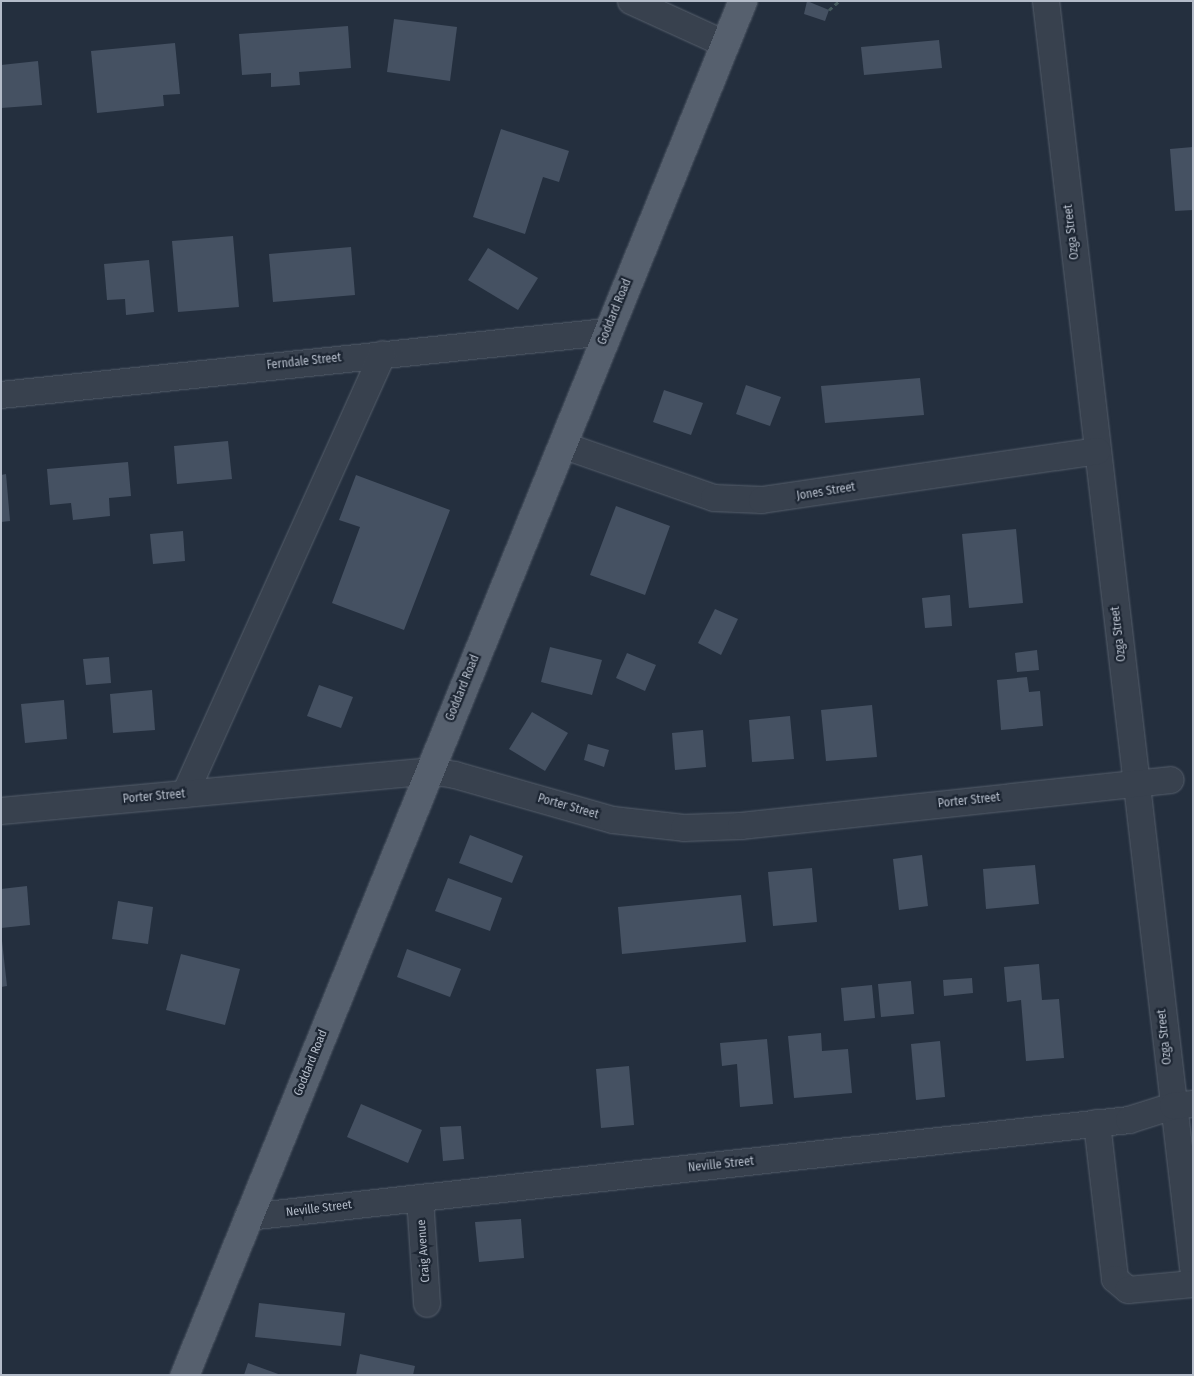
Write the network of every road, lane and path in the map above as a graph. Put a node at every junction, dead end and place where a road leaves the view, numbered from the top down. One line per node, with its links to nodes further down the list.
1 (631, 1): 6 (street)
2 (743, 1): 6 (main road, Goddard Road)
3 (839, 1): 5 (path)
4 (1046, 1): 11 (street, Ozga Street)
5 (829, 10)
6 (725, 44): 7 (main road, Goddard Road)
7 (606, 332): 8 (street, Ferndale Street); 10 (main road, Goddard Road)
8 (383, 354): 9 (street, Ferndale Street); 15 (street)
9 (1, 395)
10 (562, 445): 11 (street, Jones Street); 12 (main road, Goddard Road)
11 (1097, 451): 14 (street, Ozga Street)
12 (430, 771): 14 (street, Porter Street); 15 (street, Porter Street); 20 (main road, Goddard Road)
13 (1171, 780): 14 (street, Porter Street)
14 (1136, 782): 17 (street, Ozga Street)
15 (185, 794): 16 (street, Porter Street)
16 (1, 811)
17 (1183, 1105): 18 (street, Neville Street); 21 (street, Ozga Street)
18 (1097, 1123): 19 (street, Neville Street); 22 (street)
19 (420, 1198): 20 (street, Neville Street); 23 (street, Craig Avenue)
20 (248, 1217): 24 (main road, Goddard Road)
21 (1193, 1267)
22 (1193, 1284)
23 (427, 1304)
24 (185, 1375)

